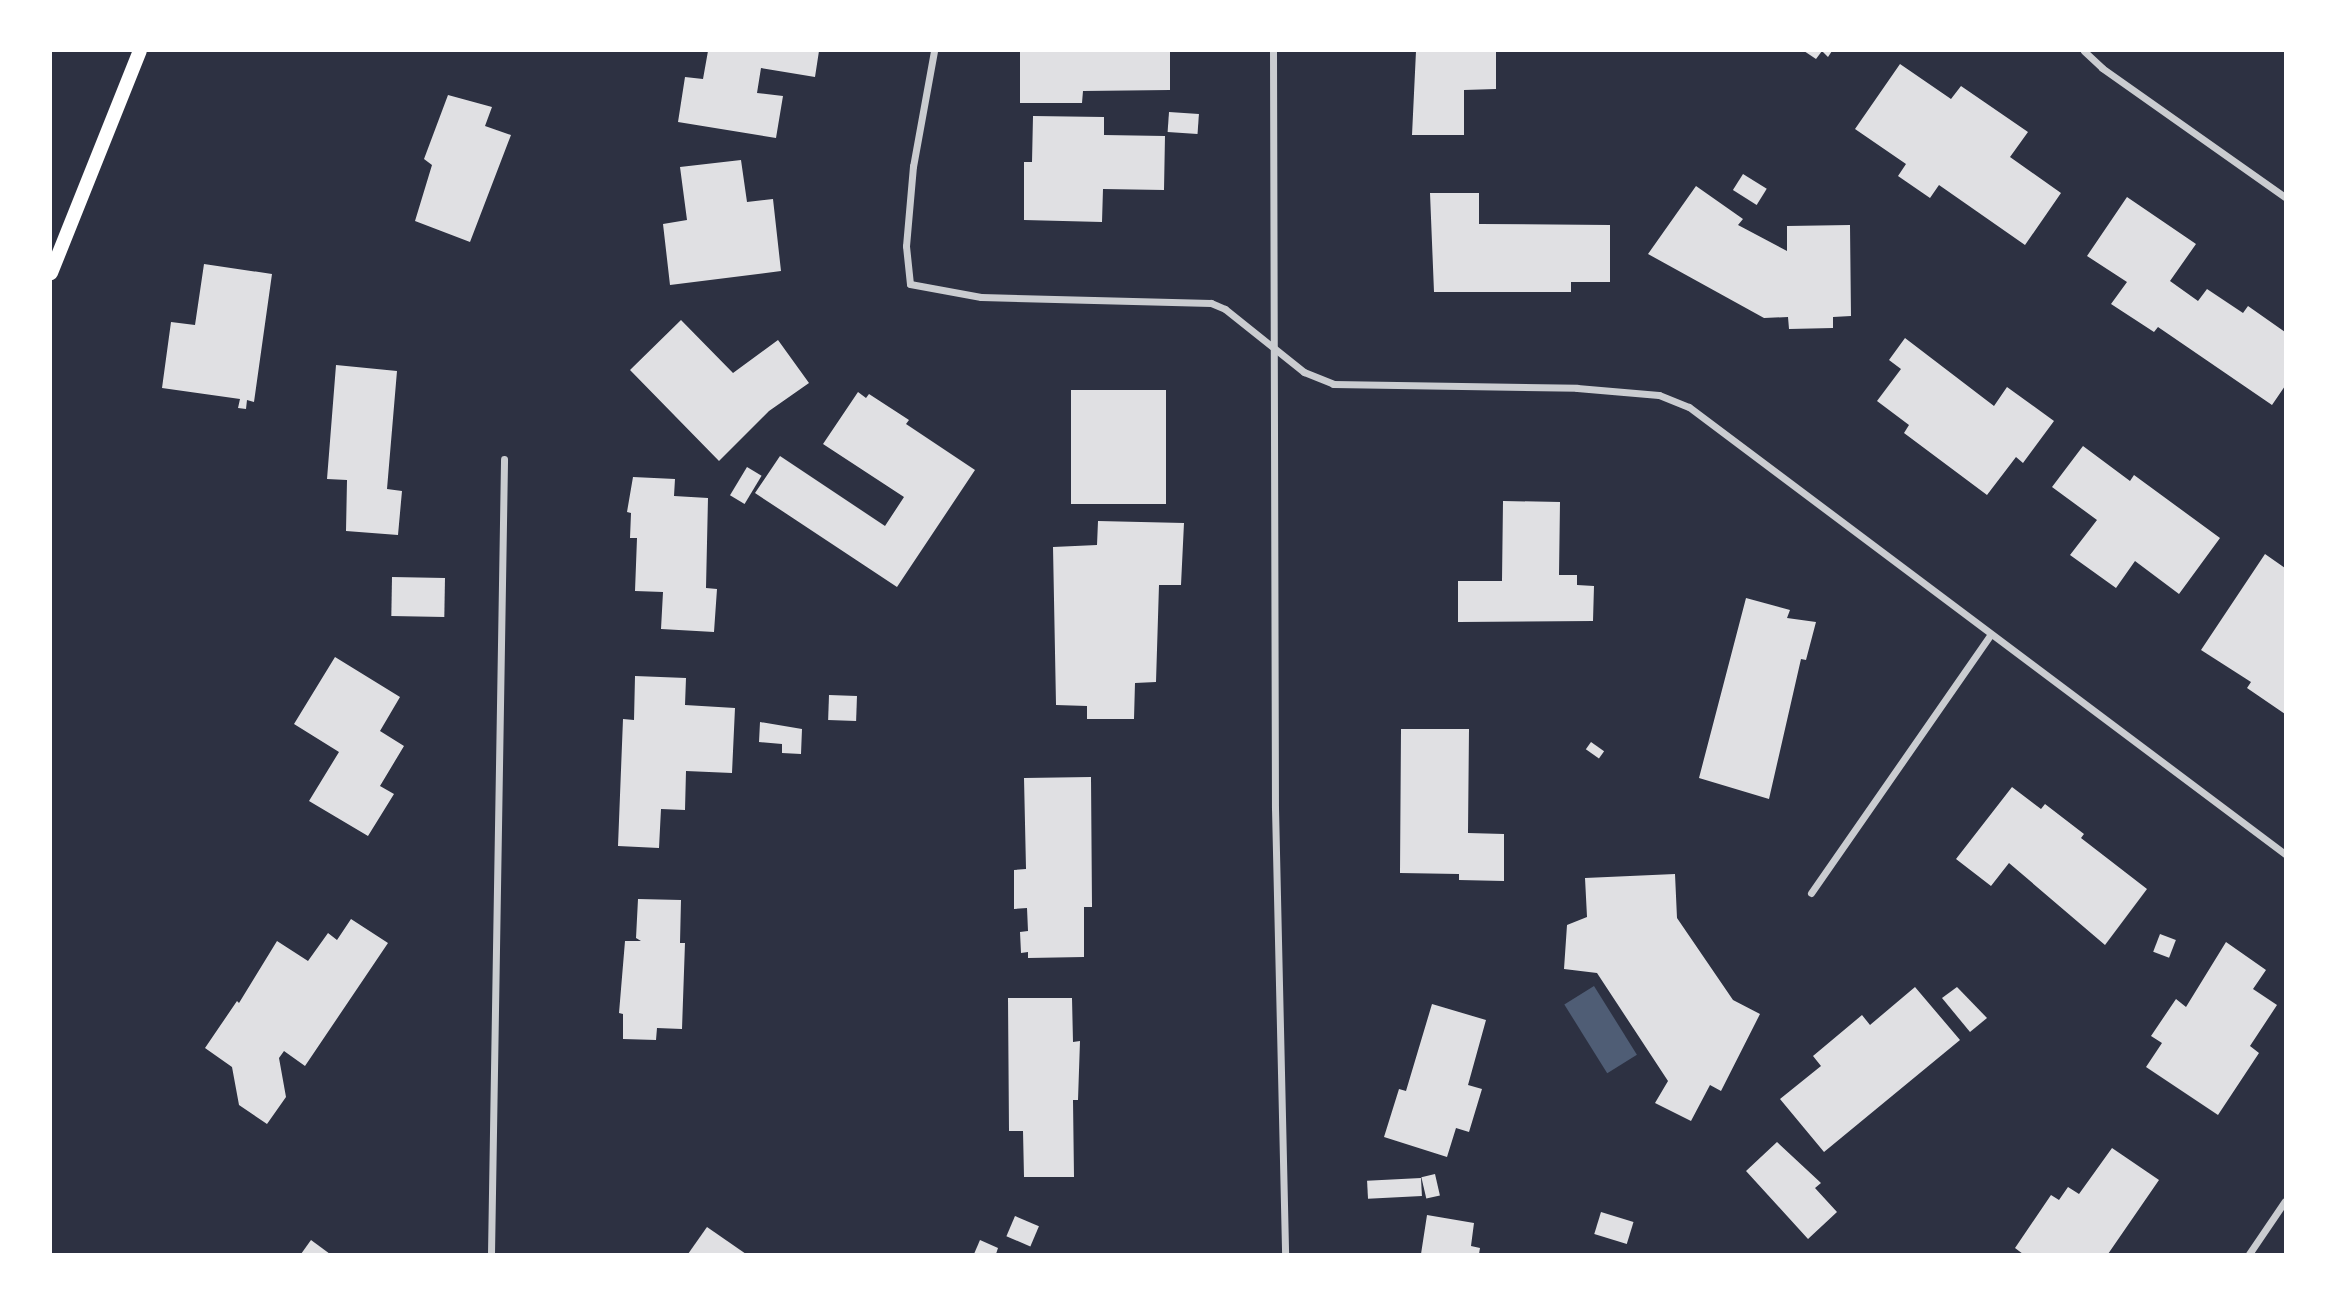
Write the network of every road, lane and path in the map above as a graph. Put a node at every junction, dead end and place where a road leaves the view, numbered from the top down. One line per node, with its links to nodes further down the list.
1 (140, 51): 6 (main road)
2 (934, 51): 7 (street)
3 (1273, 51): 7 (street)
4 (2084, 51): 5 (street)
5 (2285, 197)
6 (51, 273)
7 (1273, 348): 9 (street); 14 (street)
8 (504, 459): 13 (street)
9 (1991, 634): 10 (street); 11 (street)
10 (2285, 854)
11 (1811, 893)
12 (2285, 1202): 15 (street)
13 (491, 1254)
14 (1285, 1254)
15 (2249, 1254)

